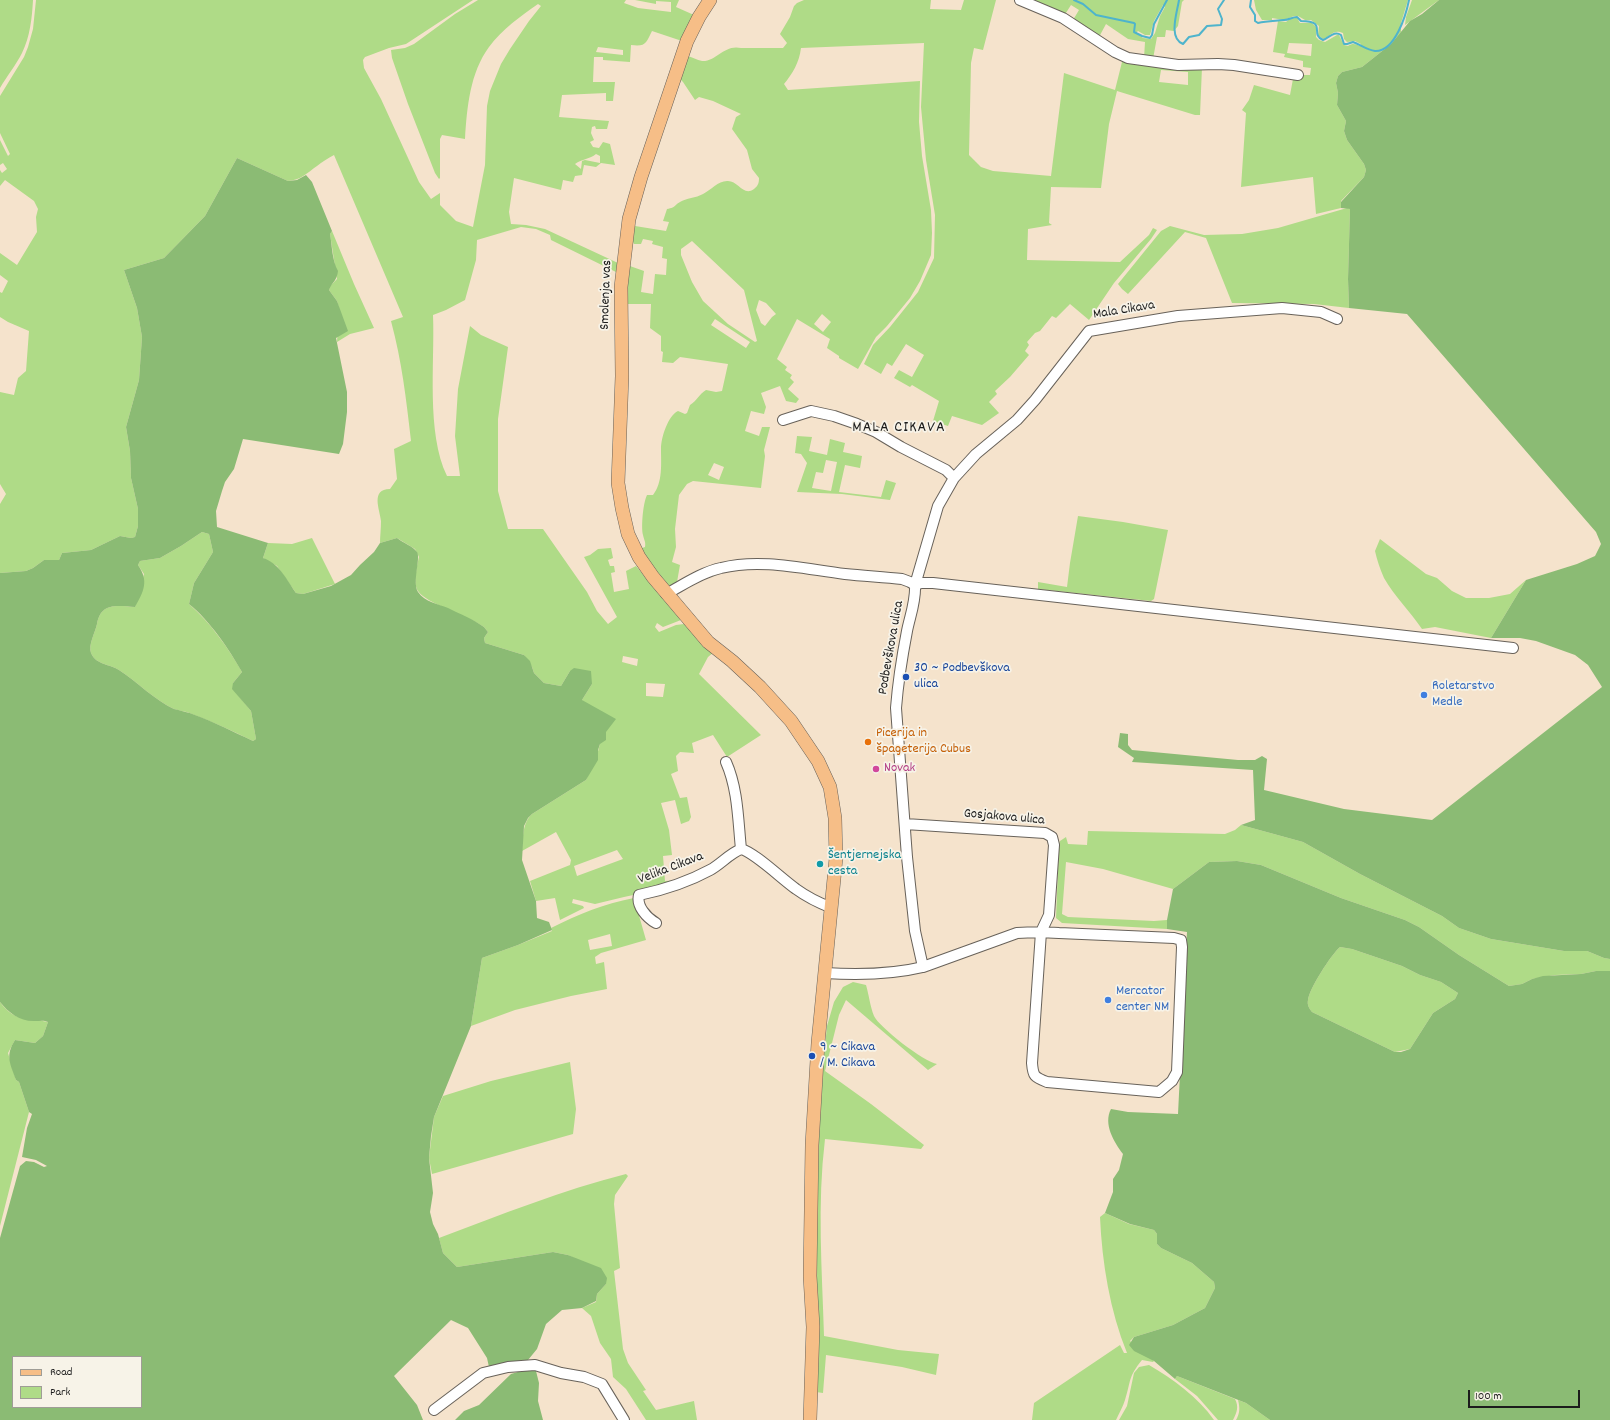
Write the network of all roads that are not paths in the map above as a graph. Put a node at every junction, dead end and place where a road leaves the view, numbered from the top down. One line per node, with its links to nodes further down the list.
1 (710, 0): 8 (main road, Smolenja vas)
2 (1020, 0): 3 (street)
3 (1298, 75)
4 (1337, 319): 6 (street, Mala Cikava)
5 (783, 420): 6 (street)
6 (954, 478): 7 (street, Mala Cikava)
7 (915, 585): 8 (street, Podbevškova ulica); 9 (street); 11 (street, Podbevškova ulica)
8 (666, 594): 13 (main road)
9 (1513, 648)
10 (726, 762): 12 (street)
11 (905, 824): 15 (street, Gosjakova ulica); 16 (street, Podbevškova ulica)
12 (741, 849): 13 (street); 14 (street, Velika Cikava)
13 (832, 908): 17 (main road)
14 (656, 923)
15 (1041, 932): 15 (street); 16 (street)
16 (924, 967): 17 (street)
17 (825, 973): 20 (main road)
18 (434, 1410): 19 (street)
19 (624, 1420)
20 (810, 1420)

